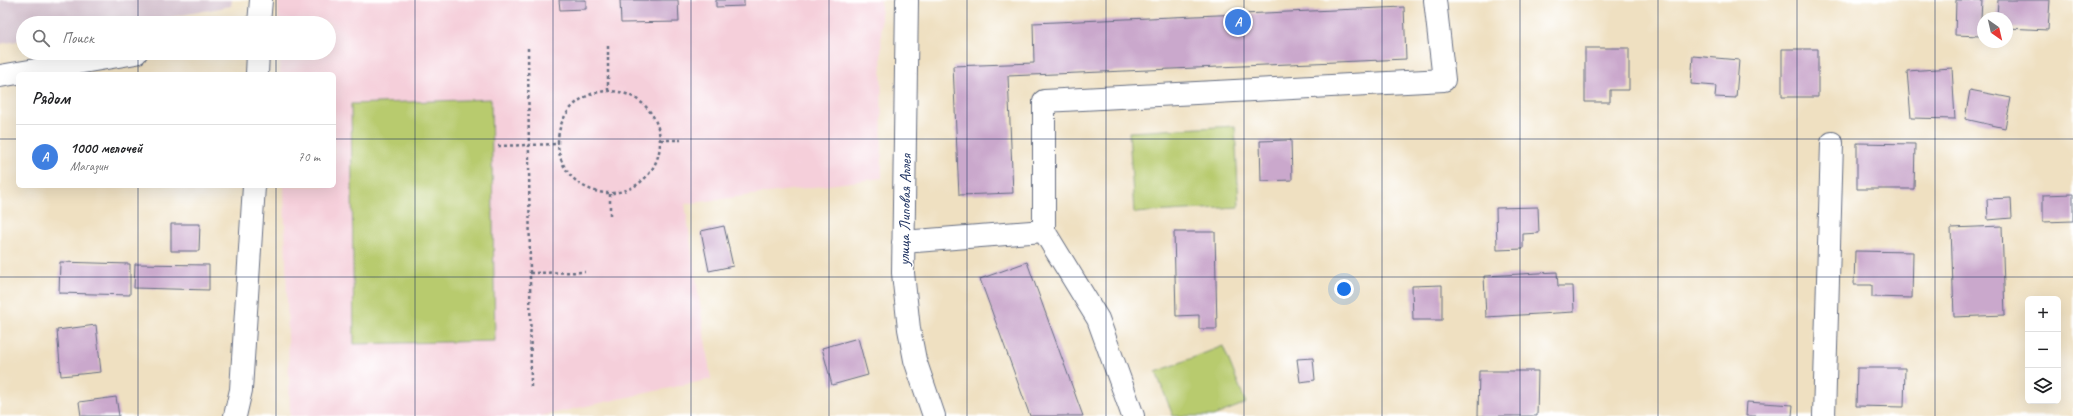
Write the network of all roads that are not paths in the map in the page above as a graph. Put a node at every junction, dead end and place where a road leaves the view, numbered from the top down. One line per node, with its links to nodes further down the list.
1 (261, 0): 4 (street)
2 (912, 0): 14 (street, улица Липовая Аллея)
3 (1435, 0): 13 (street)
4 (260, 16)
5 (95, 60): 7 (street)
6 (258, 60): 8 (street)
7 (24, 72)
8 (257, 72)
9 (16, 73): 10 (street)
10 (0, 76)
11 (1832, 143): 18 (street)
12 (254, 188): 15 (street)
13 (1044, 231): 14 (street); 17 (street)
14 (903, 242): 16 (street, улица Липовая Аллея)
15 (235, 416)
16 (934, 416)
17 (1133, 416)
18 (1824, 416)

